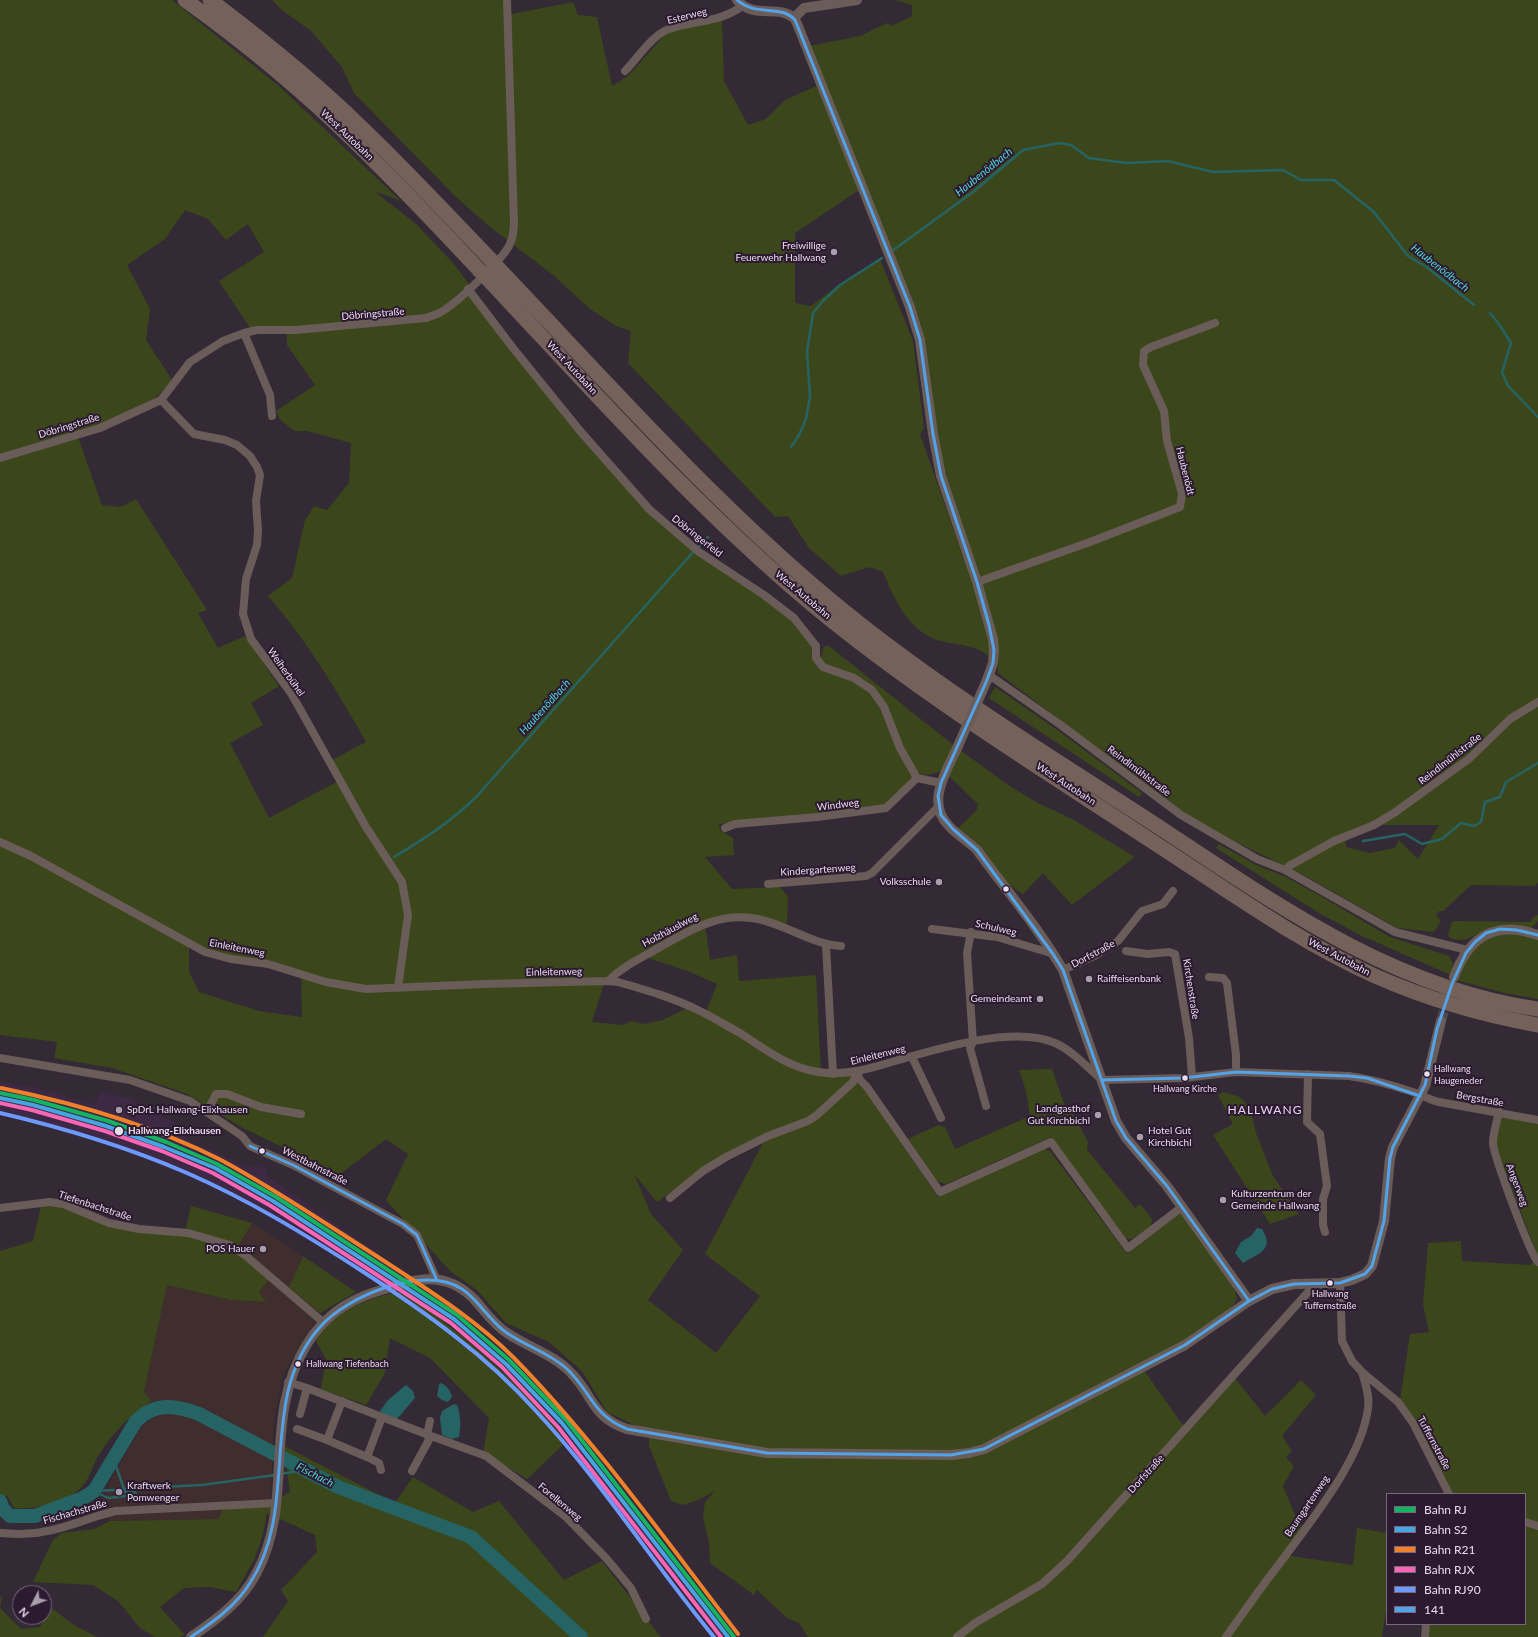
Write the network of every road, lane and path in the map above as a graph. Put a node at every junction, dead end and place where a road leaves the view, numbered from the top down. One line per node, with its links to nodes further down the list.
1 (185, 0): 40 (highway, West Autobahn)
2 (210, 0): 38 (highway, West Autobahn)
3 (507, 0): 8 (street, Döbringstraße)
4 (857, 0): 6 (street)
5 (740, 3): 6 (street); 7 (street, Esterweg)
6 (794, 18): 14 (street)
7 (626, 71)
8 (468, 289): 10 (street, Döbringstraße); 17 (street, Döbringerfeld)
9 (1215, 323): 14 (street, Haubenödt)
10 (244, 333): 11 (street, Döbringstraße); 12 (street)
11 (161, 400): 13 (street, Döbringstraße); 37 (street, Weiherbühel)
12 (272, 416)
13 (0, 458)
14 (976, 582): 15 (street)
15 (988, 678): 18 (street, bridge); 22 (street, Reindlmühlstraße)
16 (1538, 702): 22 (street, Reindlmühlstraße)
17 (917, 778): 18 (street); 20 (street, Windweg)
18 (941, 783): 19 (street)
19 (938, 807): 23 (street, Kindergartenweg); 32 (street, Dorfstraße)
20 (725, 828)
21 (0, 842): 37 (street, Einleitenweg)
22 (1285, 870): 30 (street, Reindlmühlstraße)
23 (768, 884)
24 (1173, 891): 33 (street, Dorfstraße)
25 (932, 929): 26 (street, Schulweg)
26 (971, 932): 32 (street, Schulweg); 41 (street)
27 (1538, 935): 30 (street)
28 (826, 945): 29 (street, Holzhäuslweg); 36 (street, Holzhäuslweg); 46 (street)
29 (841, 946)
30 (1467, 950): 35 (street)
31 (1126, 951): 48 (street, Kirchenstraße)
32 (1054, 954): 33 (street, Dorfstraße)
33 (1063, 970): 49 (street, Dorfstraße)
34 (1209, 977): 45 (street, Kirchenstraße)
35 (1454, 977)
36 (608, 981): 37 (street, Einleitenweg); 46 (street, Einleitenweg)
37 (398, 988)
38 (1538, 1009)
39 (1440, 1021): 50 (street)
40 (1538, 1025)
41 (973, 1042): 42 (street, Einleitenweg); 49 (street, Einleitenweg); 51 (street)
42 (912, 1057): 44 (street, Einleitenweg); 55 (street)
43 (0, 1058): 52 (street, Westbahnstraße)
44 (857, 1072): 46 (street, Einleitenweg); 57 (street); 58 (street)
45 (1236, 1072): 47 (street); 48 (street)
46 (833, 1074)
47 (1308, 1074): 50 (street); 60 (street)
48 (1192, 1076): 49 (street)
49 (1102, 1080): 58 (street, Dorfstraße)
50 (1420, 1096): 53 (street, Bergstraße); 63 (street)
51 (986, 1106)
52 (207, 1112): 54 (street); 62 (street, Westbahnstraße)
53 (1499, 1112): 56 (street, Bergstraße); 61 (street, Angerweg)
54 (301, 1114)
55 (941, 1118)
56 (1538, 1120)
57 (670, 1198)
58 (1182, 1207): 65 (street, Dorfstraße)
59 (0, 1208): 66 (street, Tiefenbachstraße)
60 (1325, 1232)
61 (1538, 1262)
62 (436, 1278): 65 (street); 66 (street)
63 (1340, 1283): 64 (street); 67 (street, Tuffernstraße)
64 (1310, 1284): 65 (street); 88 (street, Dorfstraße)
65 (1249, 1302)
66 (323, 1322): 68 (street)
67 (1362, 1372): 80 (street, Tuffernstraße); 89 (street, Baumgartenweg)
68 (288, 1382): 69 (street, Forellenweg); 81 (street)
69 (308, 1388): 70 (street, Forellenweg); 71 (street)
70 (342, 1401): 72 (street, Forellenweg); 76 (street)
71 (300, 1414)
72 (382, 1417): 75 (street, Forellenweg); 77 (street)
73 (430, 1421): 75 (street)
74 (297, 1429): 76 (street)
75 (429, 1436): 79 (street); 85 (street, Forellenweg)
76 (327, 1440): 77 (street)
77 (367, 1457): 78 (street)
78 (381, 1470)
79 (412, 1471)
80 (1448, 1493)
81 (276, 1503): 84 (street, Fischachstraße); 87 (street)
82 (1526, 1522): 83 (street)
83 (1538, 1526)
84 (0, 1533)
85 (646, 1619)
86 (1426, 1625): 90 (street)
87 (191, 1637)
88 (957, 1637)
89 (1226, 1637)
90 (1425, 1637)

